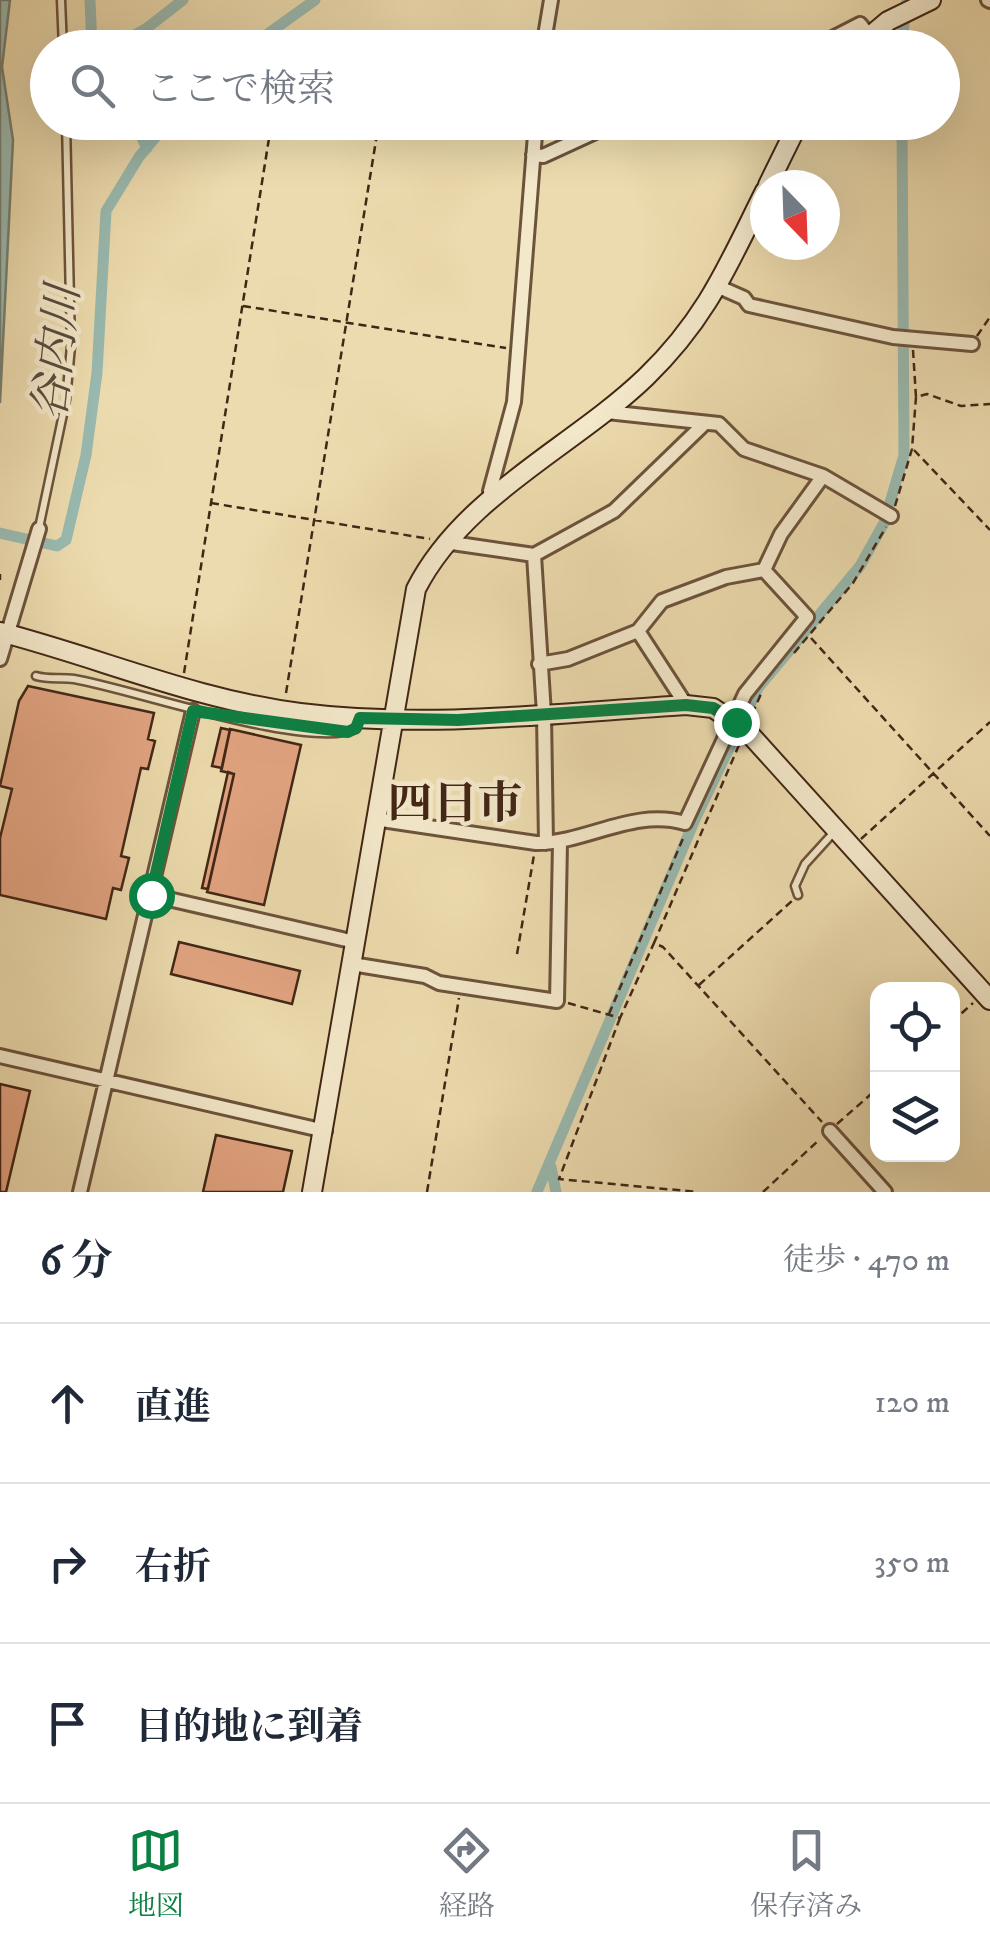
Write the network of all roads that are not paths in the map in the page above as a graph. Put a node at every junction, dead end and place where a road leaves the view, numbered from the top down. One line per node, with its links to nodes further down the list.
1 (61, 0): 4 (lane)
2 (551, 0): 5 (street)
3 (926, 2): 6 (street)
4 (62, 30)
5 (547, 30)
6 (876, 30)
7 (66, 140): 21 (lane)
8 (535, 140): 11 (street)
9 (573, 140): 11 (street)
10 (790, 140): 12 (street)
11 (534, 156): 19 (street)
12 (775, 170)
13 (750, 222): 14 (street)
14 (720, 287): 15 (street); 16 (street)
15 (972, 344)
16 (607, 412): 17 (street); 19 (street)
17 (706, 423): 18 (street); 23 (street)
18 (823, 476): 20 (street); 24 (street)
19 (494, 498): 22 (street)
20 (891, 516)
21 (39, 529): 26 (street)
22 (445, 542): 23 (street); 34 (street)
23 (534, 555): 28 (street)
24 (764, 570): 25 (street); 35 (street)
25 (638, 630): 28 (street); 30 (street)
26 (3, 633): 27 (street); 33 (street)
27 (0, 658)
28 (539, 664): 32 (street)
29 (36, 676): 31 (lane)
30 (686, 705): 32 (street); 35 (street)
31 (193, 711): 33 (lane); 39 (street)
32 (544, 714): 34 (street); 38 (street)
33 (360, 718): 34 (street)
34 (390, 721): 36 (street)
35 (740, 725): 37 (street); 38 (street)
36 (374, 819): 38 (street); 41 (street)
37 (836, 830): 40 (lane); 43 (street)
38 (547, 843): 42 (street)
39 (151, 895): 41 (street); 45 (street)
40 (798, 895)
41 (356, 942): 42 (street)
42 (352, 964): 46 (street)
43 (988, 997)
44 (0, 1056): 45 (street)
45 (107, 1082): 46 (street); 48 (street)
46 (325, 1131): 49 (street)
47 (830, 1131): 50 (street)
48 (80, 1192)
49 (312, 1192)
50 (884, 1192)

